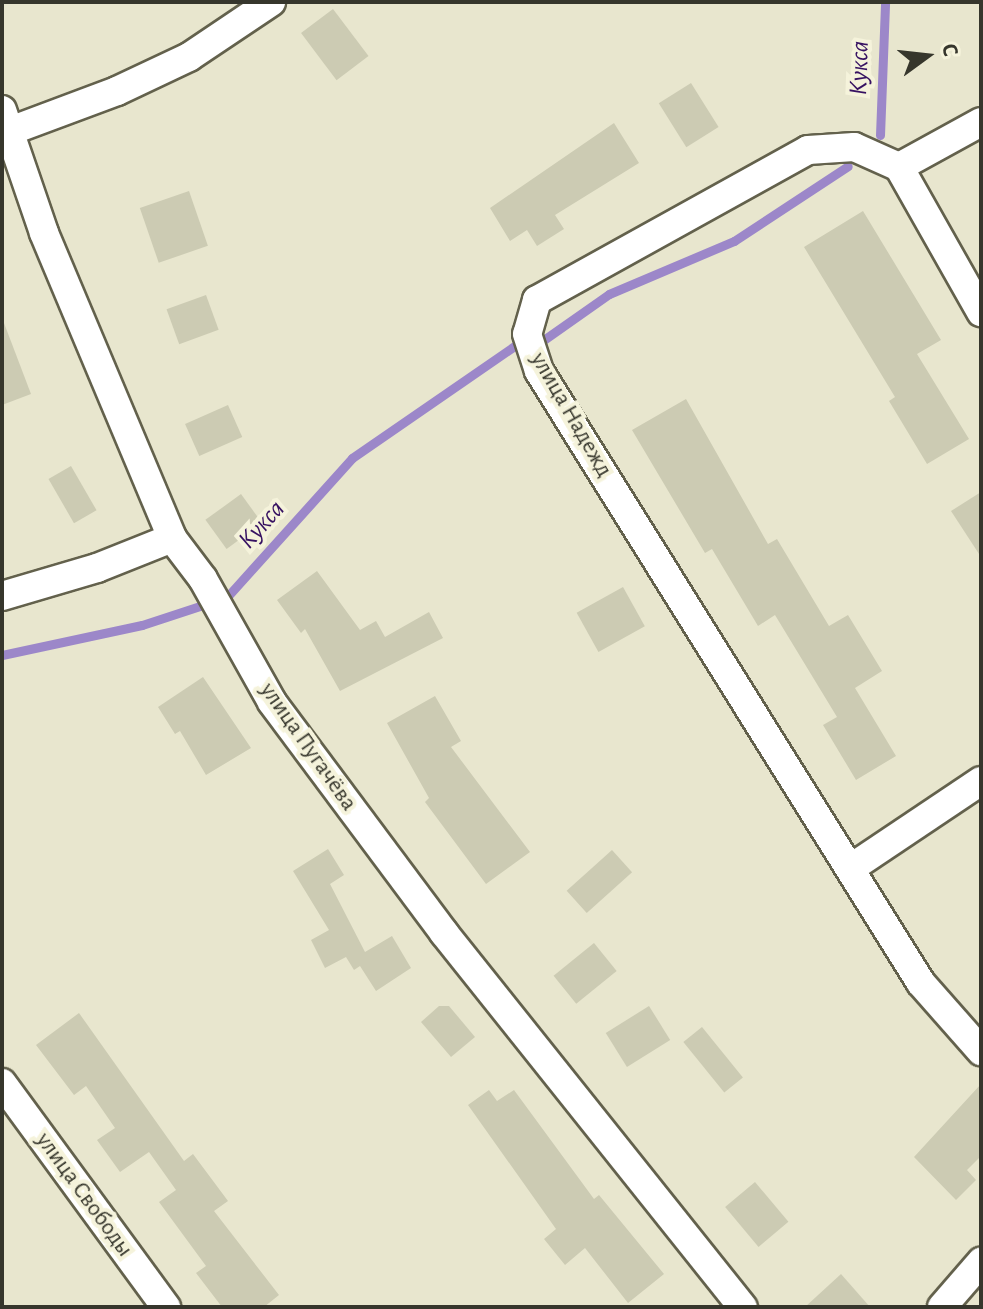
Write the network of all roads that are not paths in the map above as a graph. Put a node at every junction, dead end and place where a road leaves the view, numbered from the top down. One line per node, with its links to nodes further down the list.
1 (271, 2): 2 (street)
2 (6, 121): 6 (street, улица Пугачёва)
3 (981, 122): 4 (street)
4 (899, 167): 5 (street); 9 (street, улица Надежд)
5 (981, 312)
6 (172, 538): 7 (street); 14 (street, улица Пугачёва)
7 (2, 596)
8 (981, 781): 9 (street)
9 (851, 868): 10 (street, улица Надежд)
10 (981, 1051)
11 (2, 1083): 13 (street, улица Свободы)
12 (981, 1262): 15 (street)
13 (166, 1307)
14 (743, 1307)
15 (942, 1307)

